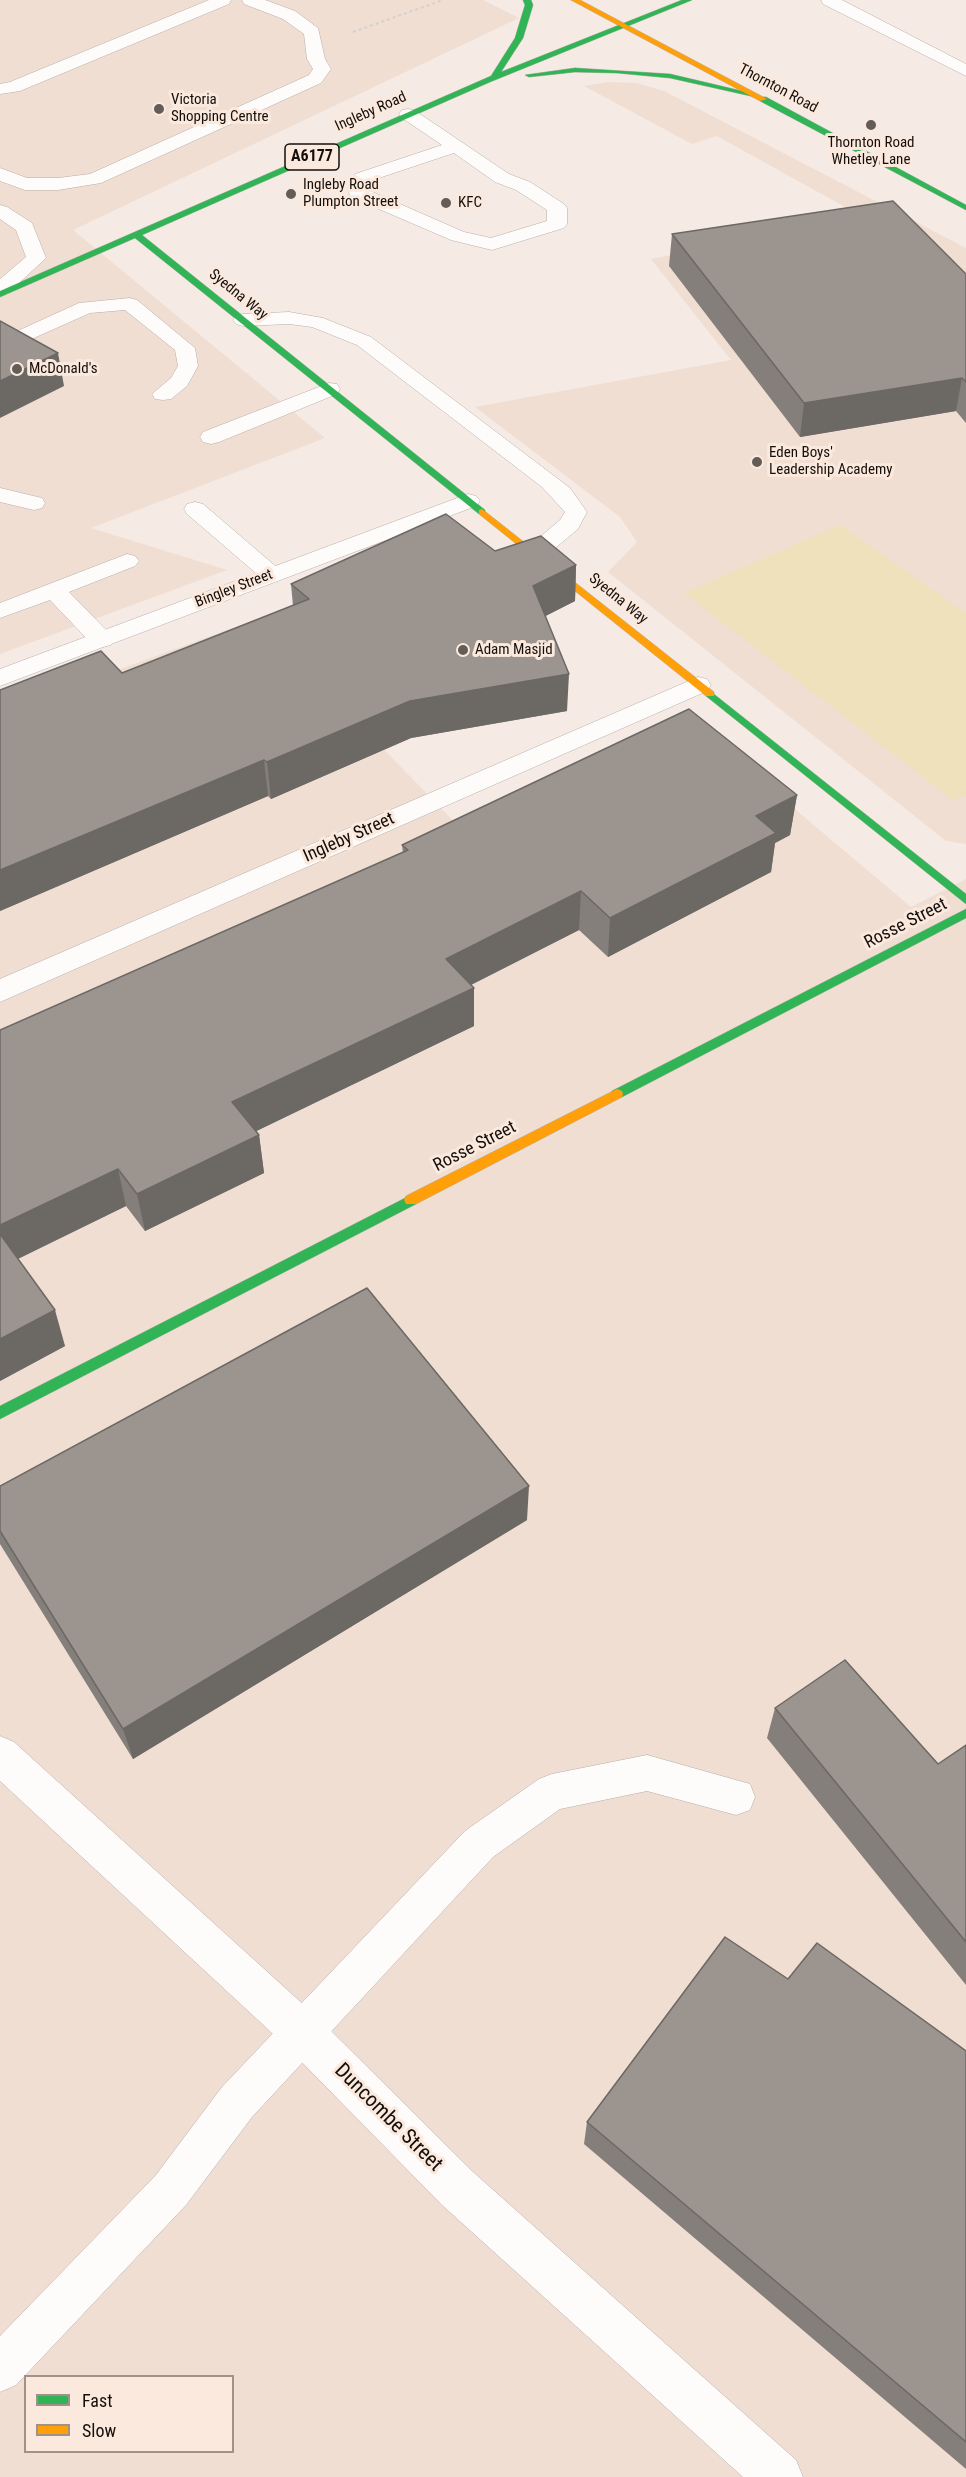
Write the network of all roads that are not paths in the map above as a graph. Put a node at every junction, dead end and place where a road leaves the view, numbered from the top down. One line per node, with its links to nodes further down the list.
1 (223, 0): 10 (lane)
2 (250, 0): 14 (lane)
3 (527, 0): 9 (main road)
4 (574, 0): 7 (main road, Thornton Road)
5 (688, 0): 7 (main road, A6177)
6 (829, 0): 8 (lane)
7 (626, 25): 9 (main road, Ingleby Road / A6177); 11 (main road, Thornton Road)
8 (966, 71)
9 (491, 78): 11 (main road); 12 (main road, Ingleby Road / A6177)
10 (0, 89)
11 (755, 95): 15 (main road, Thornton Road)
12 (408, 114): 13 (lane); 17 (main road, Ingleby Road / A6177)
13 (456, 146): 13 (lane)
14 (0, 174)
15 (966, 207)
16 (0, 211): 18 (lane)
17 (136, 234): 18 (main road, Ingleby Road / A6177); 19 (main road, Syedna Way)
18 (0, 292)
19 (243, 320): 21 (lane); 23 (main road, Syedna Way)
20 (367, 321): 21 (lane)
21 (346, 334): 30 (lane)
22 (0, 347): 24 (lane)
23 (329, 389): 25 (lane); 27 (main road, Syedna Way)
24 (163, 394)
25 (211, 437)
26 (0, 495): 28 (lane)
27 (468, 501): 30 (main road, Syedna Way); 32 (street, Bingley Street)
28 (0, 507)
29 (195, 509): 32 (lane)
30 (534, 554): 37 (main road, Syedna Way)
31 (127, 561): 33 (lane)
32 (272, 575): 35 (street, Bingley Street)
33 (54, 590): 34 (lane); 35 (lane)
34 (0, 610)
35 (102, 640): 36 (street, Bingley Street)
36 (0, 678)
37 (698, 685): 38 (main road, Syedna Way); 40 (street, Ingleby Street)
38 (966, 900)
39 (966, 914): 41 (main road, Rosse Street)
40 (0, 991)
41 (0, 1413)
42 (0, 1755): 44 (street, Duncombe Street)
43 (736, 1797): 44 (lane)
44 (301, 2031): 45 (lane); 46 (street, Duncombe Street)
45 (0, 2370)
46 (780, 2477)

